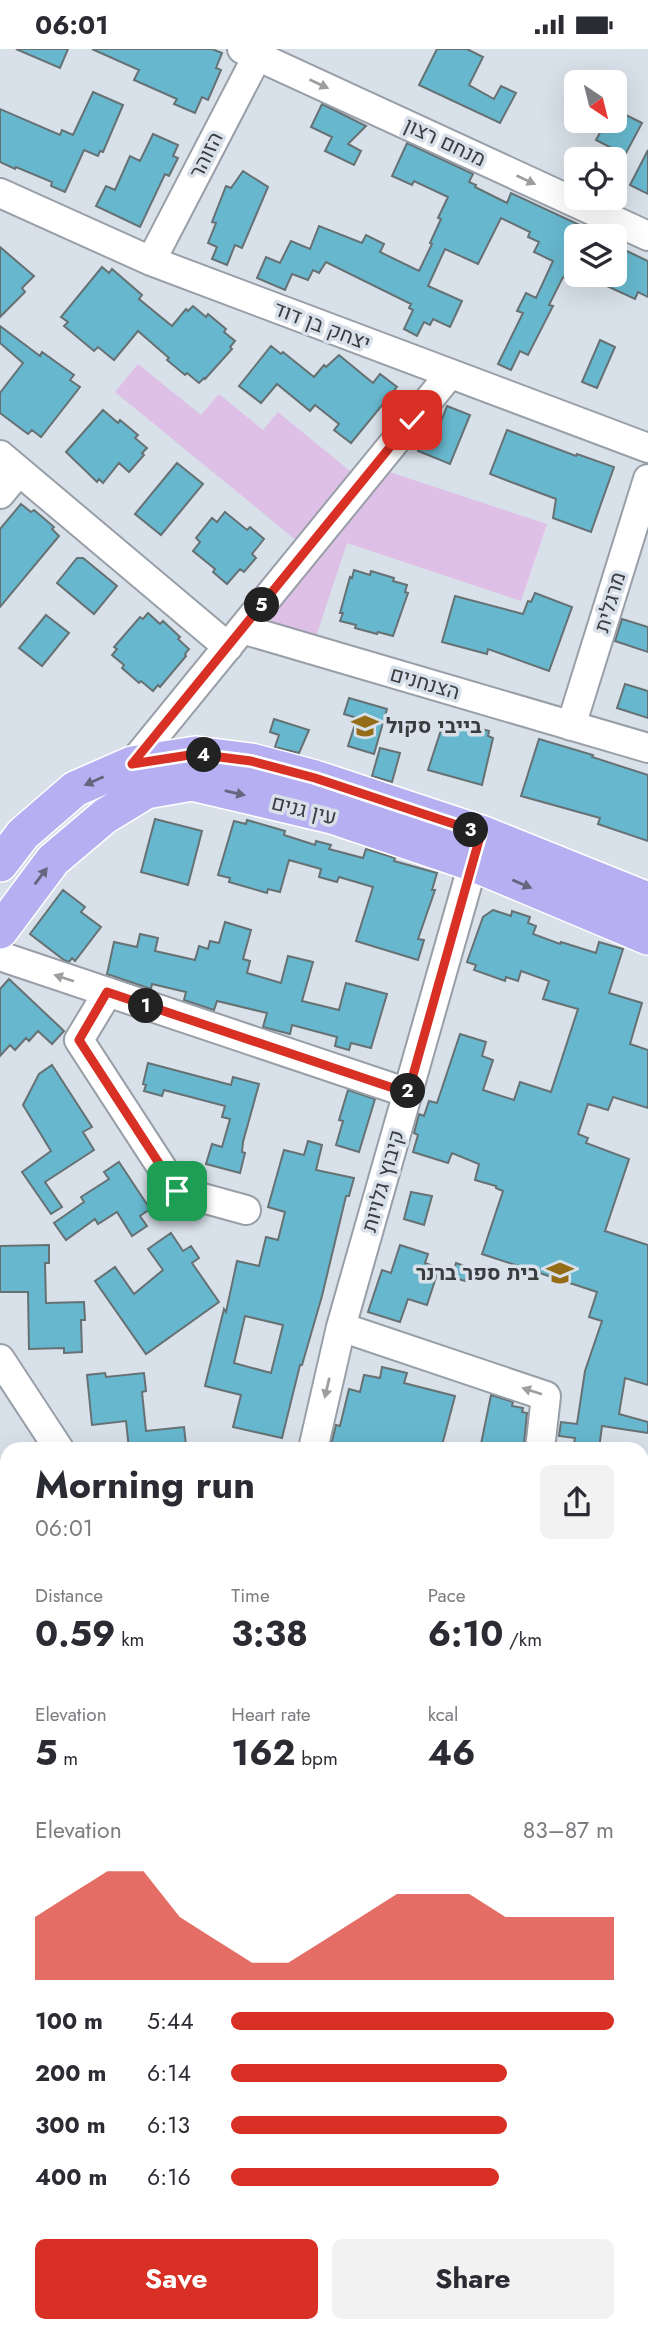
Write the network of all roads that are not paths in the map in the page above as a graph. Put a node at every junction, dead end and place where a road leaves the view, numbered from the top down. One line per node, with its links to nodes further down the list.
1 (253, 51): 3 (street, מנחם רצון, one-way to 3); 4 (street, הזוהר)
2 (0, 194): 4 (street, יצחק בן דוד)
3 (648, 236)
4 (151, 261): 5 (street, יצחק בן דוד)
5 (450, 374): 6 (street, יצחק בן דוד); 10 (street)
6 (648, 448)
7 (9, 463): 9 (street); 10 (street, הצנחנים)
8 (648, 479): 11 (street, מרגלית)
9 (0, 494)
10 (235, 638): 11 (street, הצנחנים); 13 (street)
11 (571, 726): 12 (street, הצנחנים)
12 (648, 748)
13 (132, 764): 14 (main road, עין גנים); 15 (main road, עין גנים, one-way to 15)
14 (477, 848): 16 (main road, עין גנים); 17 (main road, עין גנים, one-way to 14); 18 (main road, עין גנים, one-way to 18); 21 (street, קיבוץ גלויות)
15 (0, 864)
16 (648, 900)
17 (0, 930)
18 (648, 937)
19 (0, 956): 20 (street, one-way to 19)
20 (107, 992): 21 (street); 22 (street)
21 (408, 1093): 23 (street, קיבוץ גלויות)
22 (246, 1210)
23 (341, 1327): 26 (street, קיבוץ גלויות, one-way to 26); 27 (street, one-way to 23)
24 (0, 1359): 25 (street)
25 (54, 1442)
26 (315, 1442)
27 (541, 1442)

